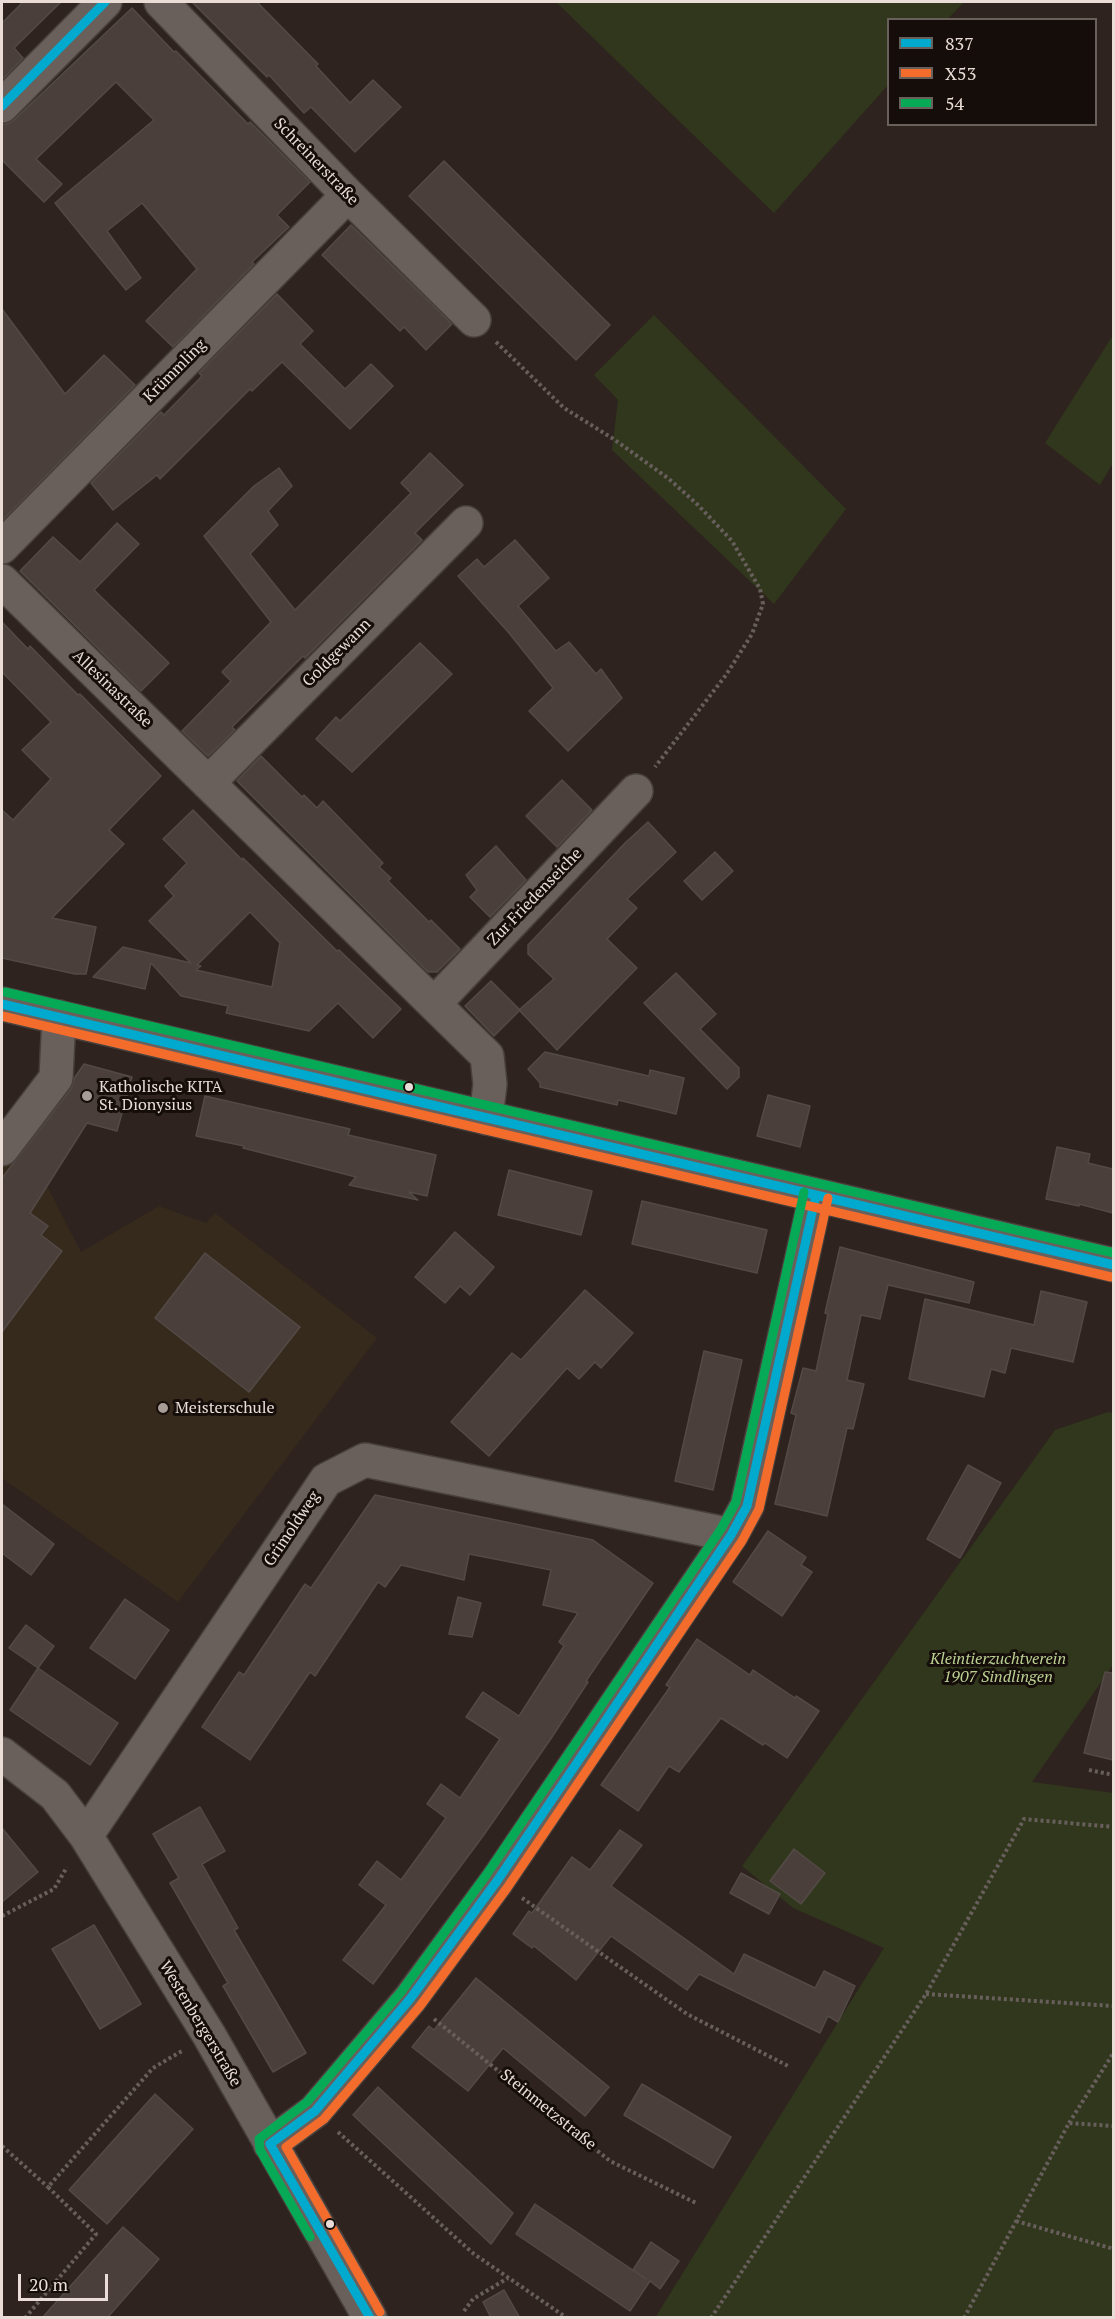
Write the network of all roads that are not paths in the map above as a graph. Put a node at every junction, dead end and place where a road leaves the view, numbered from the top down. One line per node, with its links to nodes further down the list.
1 (105, 2): 3 (street)
2 (160, 2): 4 (street, Schreinerstraße)
3 (2, 106)
4 (348, 195): 5 (street, Schreinerstraße); 7 (street, Krümmling)
5 (474, 320)
6 (466, 523): 9 (street, Goldgewann)
7 (2, 547)
8 (2, 581): 9 (street, Allesinastraße)
9 (208, 783): 12 (street, Allesinastraße)
10 (636, 791): 12 (street, Zur Friedenseiche)
11 (2, 1004): 13 (street)
12 (434, 1004): 14 (street, Allesinastraße)
13 (59, 1017): 14 (street); 15 (street)
14 (486, 1118): 16 (street)
15 (2, 1149)
16 (816, 1195): 17 (street); 18 (street)
17 (1113, 1265)
18 (731, 1535): 20 (street, Grimoldweg); 21 (street)
19 (2, 1754): 20 (street, Westenbergerstraße)
20 (86, 1836): 21 (street, Westenbergerstraße)
21 (270, 2144): 22 (street, Westenbergerstraße)
22 (370, 2318)

